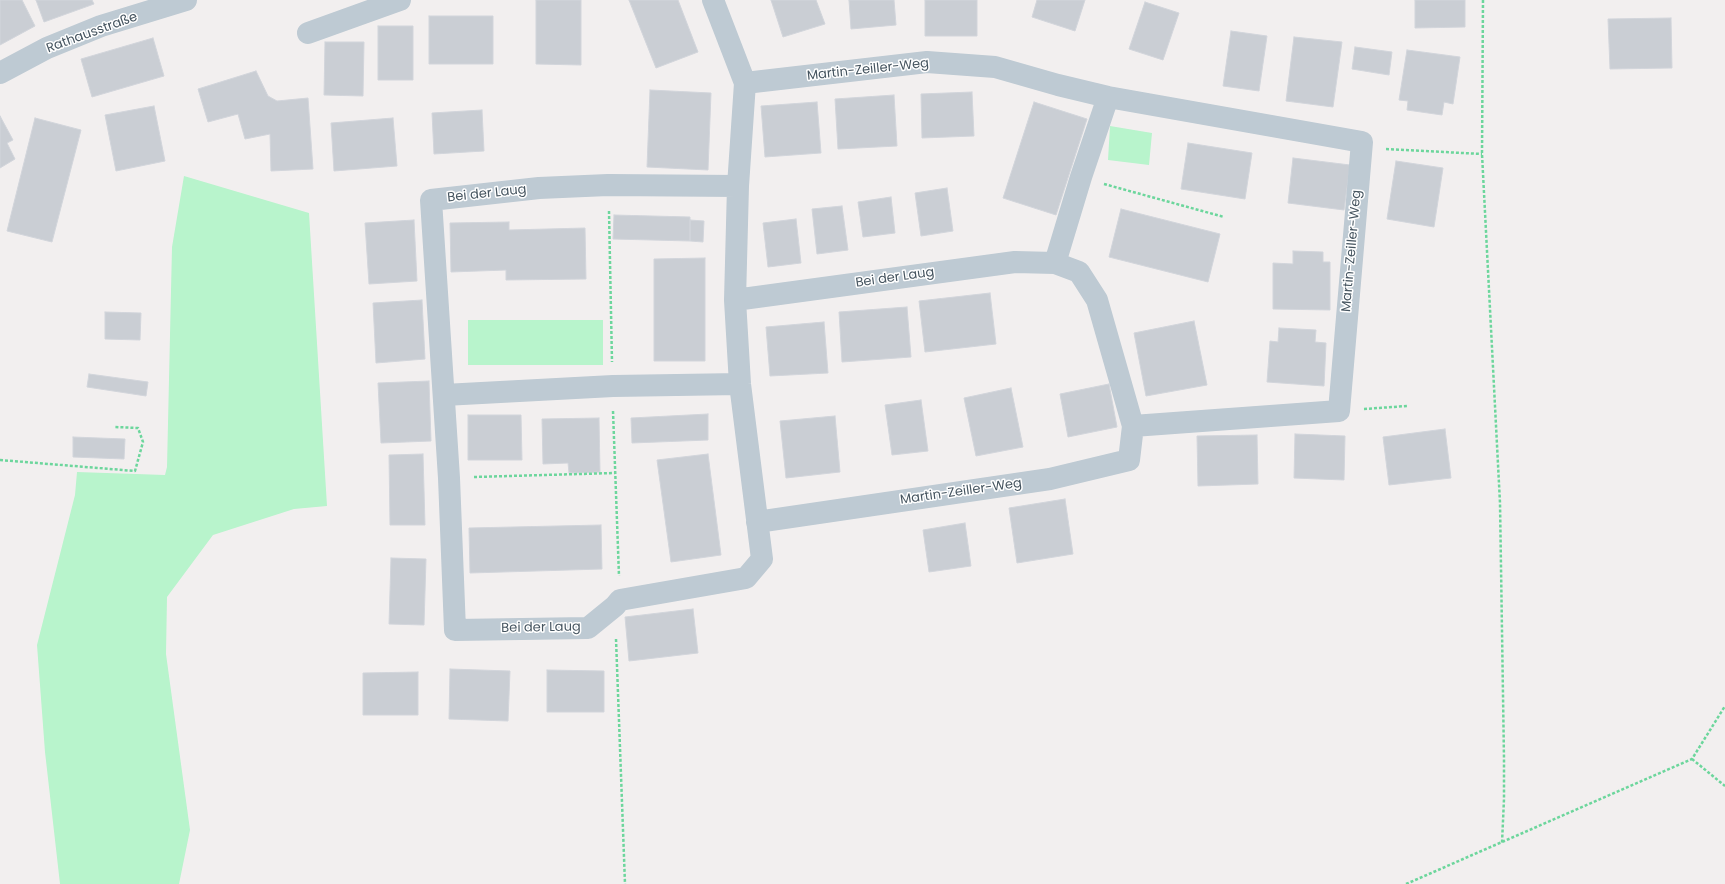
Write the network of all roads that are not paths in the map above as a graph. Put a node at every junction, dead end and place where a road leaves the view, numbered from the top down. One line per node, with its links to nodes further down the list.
1 (186, 0): 5 (street, Rathausstraße)
2 (400, 0): 4 (street)
3 (712, 0): 6 (street, Bei der Laug)
4 (308, 33)
5 (0, 73)
6 (745, 83): 7 (street, Martin-Zeiller-Weg); 8 (street, Bei der Laug)
7 (1108, 97): 9 (street); 13 (street, Martin-Zeiller-Weg)
8 (738, 186): 10 (street, Bei der Laug); 12 (street, Bei der Laug)
9 (1055, 263): 10 (street, Bei der Laug); 13 (street, Martin-Zeiller-Weg)
10 (736, 300): 11 (street, Bei der Laug)
11 (740, 384): 12 (street); 14 (street, Bei der Laug)
12 (444, 395): 14 (street, Bei der Laug)
13 (1133, 426): 14 (street, Martin-Zeiller-Weg)
14 (757, 522)

